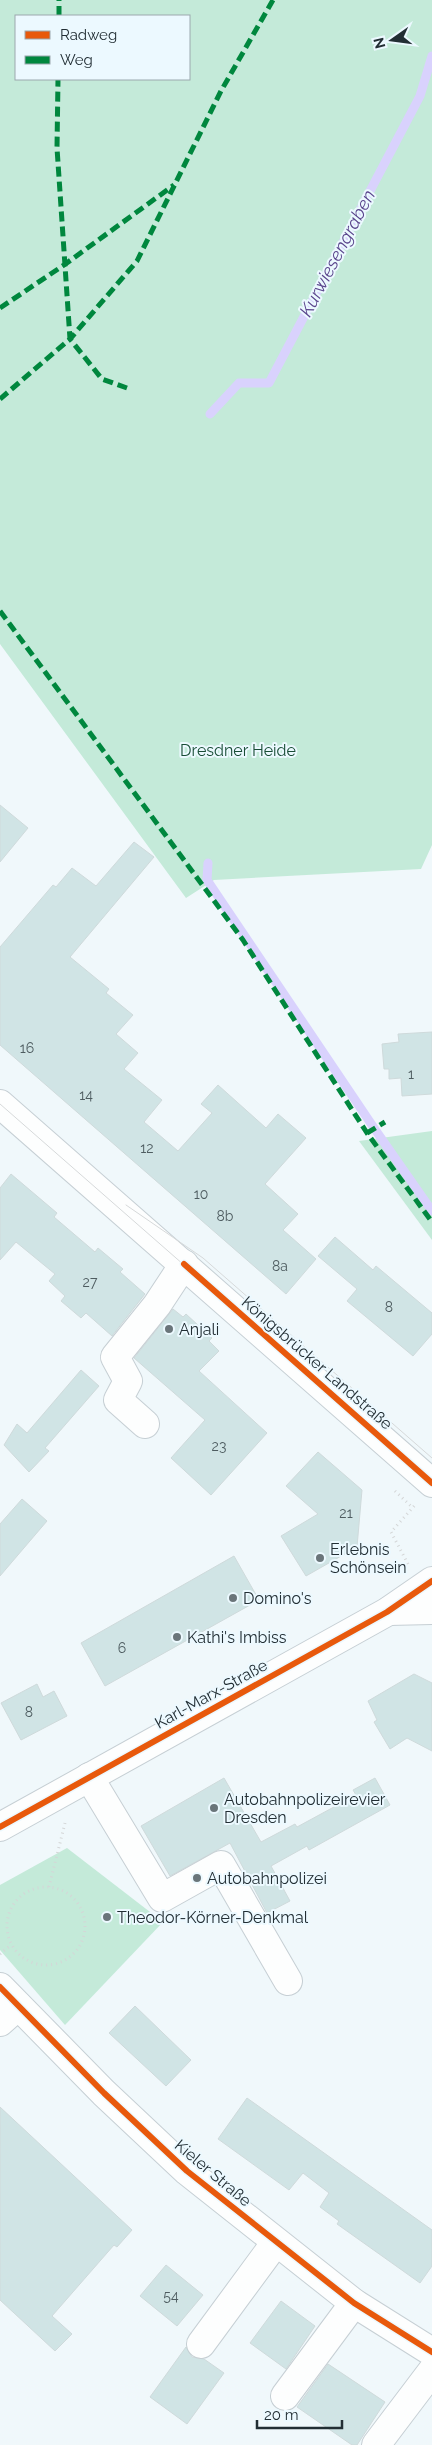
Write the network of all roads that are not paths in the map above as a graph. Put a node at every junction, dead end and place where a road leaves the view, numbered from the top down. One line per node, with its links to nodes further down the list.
1 (0, 1104): 2 (main road, Königsbrücker Landstraße)
2 (184, 1264): 3 (main road); 4 (main road, Königsbrücker Landstraße)
3 (145, 1424)
4 (426, 1492)
5 (422, 1576): 7 (main road, Karl-Marx-Straße)
6 (432, 1610): 7 (main road, Karl-Marx-Straße)
7 (387, 1612): 8 (main road, Karl-Marx-Straße)
8 (89, 1777): 9 (main road, Karl-Marx-Straße); 10 (main road)
9 (0, 1827)
10 (288, 1981)
11 (6, 2005): 12 (main road, Kieler Straße)
12 (276, 2242): 13 (main road, Kieler Straße); 14 (main road)
13 (354, 2303): 15 (main road, Kieler Straße); 17 (main road)
14 (201, 2344)
15 (432, 2352)
16 (432, 2371): 18 (main road)
17 (286, 2396)
18 (376, 2445)

